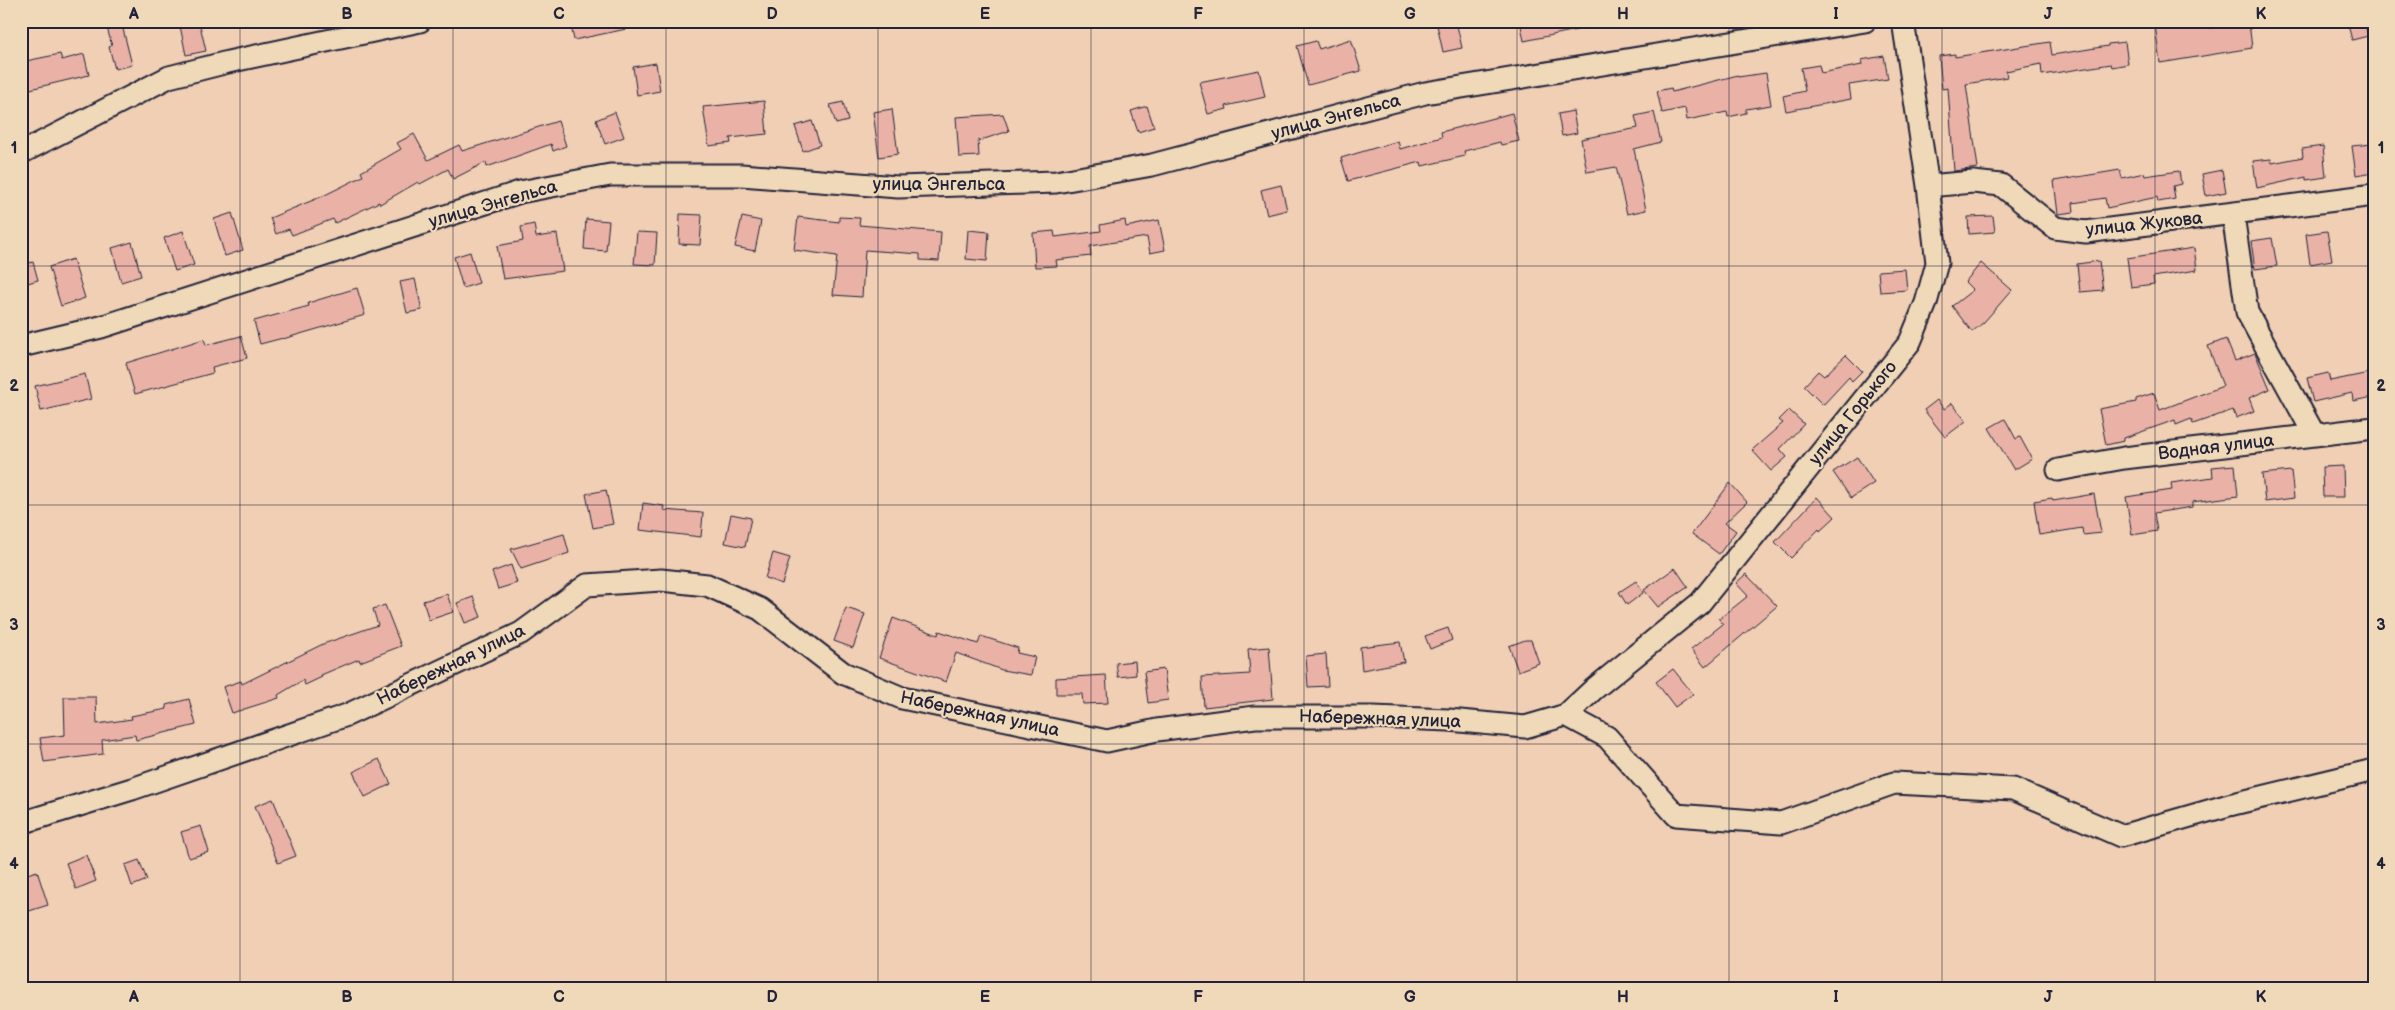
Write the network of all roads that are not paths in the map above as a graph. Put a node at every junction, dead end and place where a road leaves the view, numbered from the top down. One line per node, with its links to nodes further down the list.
1 (420, 21): 4 (street)
2 (1865, 21): 8 (street, улица Энгельса)
3 (1902, 21): 5 (street, улица Горького)
4 (21, 153)
5 (1928, 186): 7 (street, улица Жукова); 12 (street, улица Горького)
6 (2374, 195): 7 (street, улица Жукова)
7 (2233, 214): 10 (street)
8 (21, 346)
9 (2374, 428): 10 (street, Водная улица)
10 (2314, 434): 11 (street, Водная улица)
11 (2058, 470)
12 (1566, 715): 13 (street); 14 (street, Набережная улица)
13 (2374, 770)
14 (21, 822)

